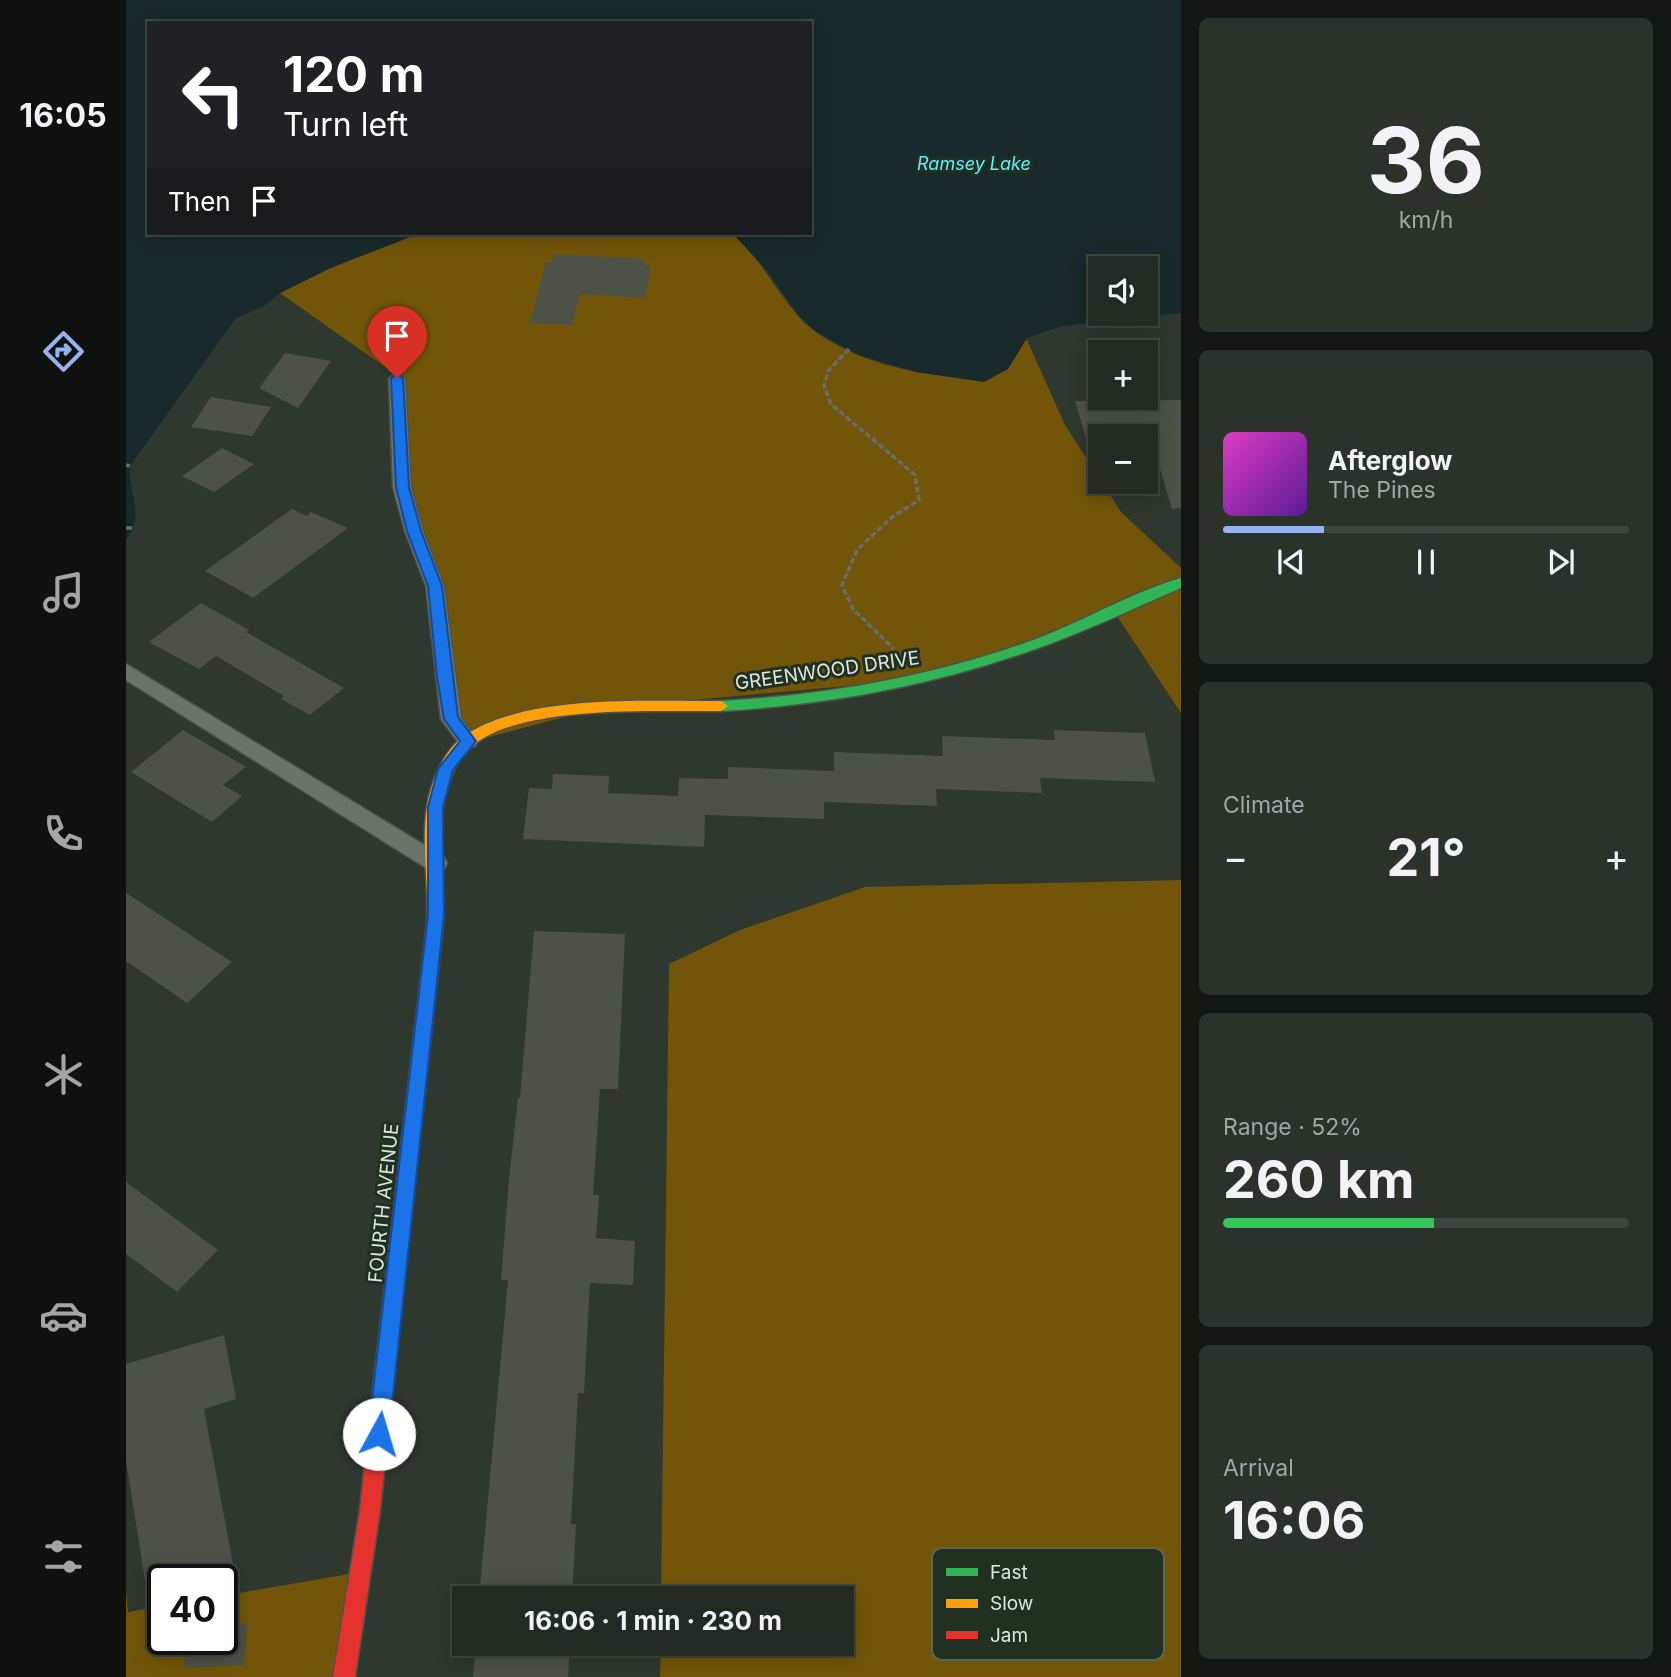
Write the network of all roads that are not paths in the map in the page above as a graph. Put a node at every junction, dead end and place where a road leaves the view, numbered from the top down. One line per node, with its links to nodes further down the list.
1 (397, 378): 4 (lane)
2 (1181, 583): 4 (street, GREENWOOD DRIVE)
3 (126, 671): 5 (lane)
4 (468, 741): 5 (street, FOURTH AVENUE)
5 (436, 863): 6 (street, FOURTH AVENUE)
6 (344, 1677)

